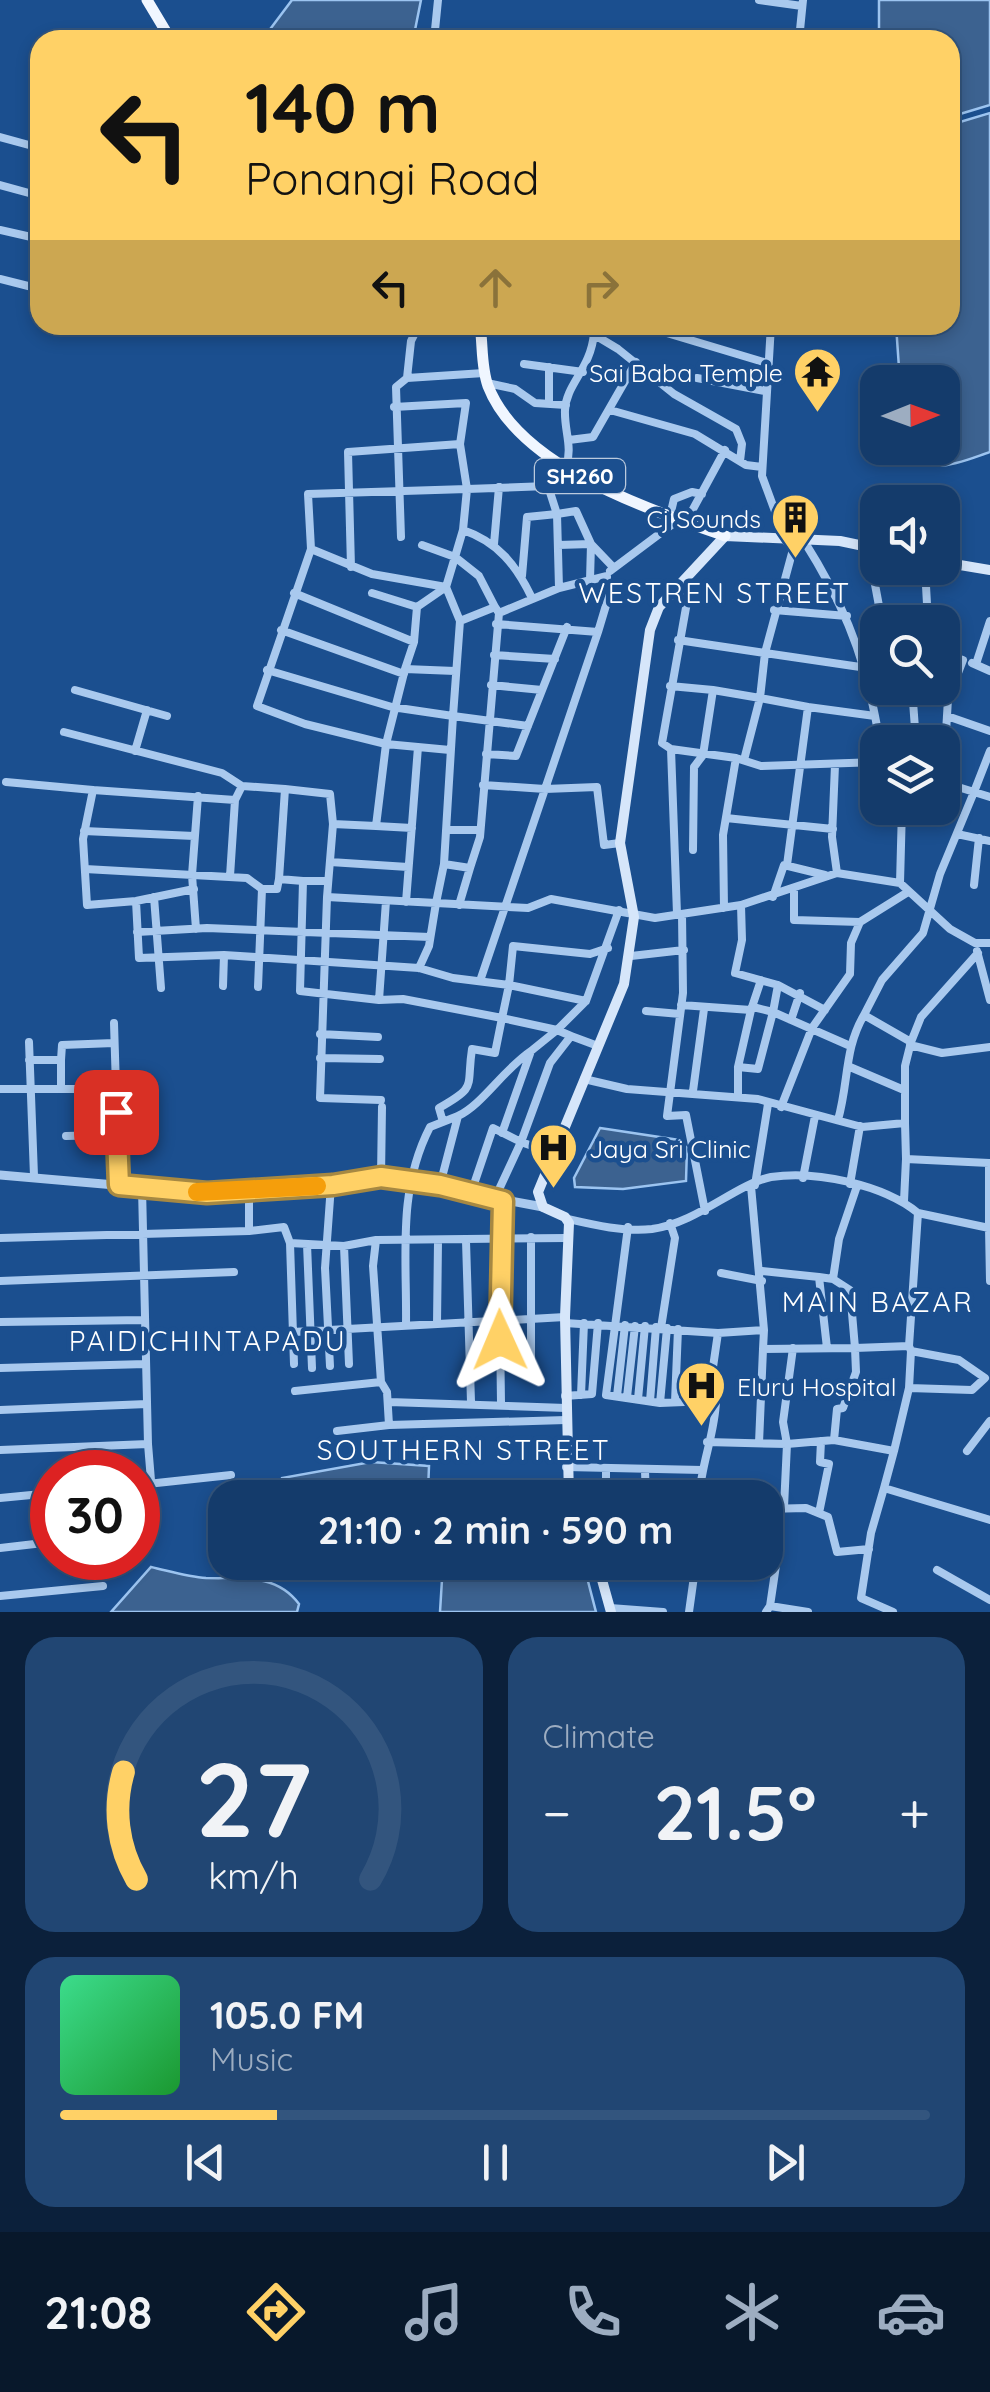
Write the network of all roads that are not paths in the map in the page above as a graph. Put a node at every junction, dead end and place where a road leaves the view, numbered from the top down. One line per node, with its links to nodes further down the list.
1 (147, 0): 5 (main road)
2 (438, 0): 6 (street)
3 (759, 0): 4 (street)
4 (802, 3): 7 (street)
5 (165, 30)
6 (435, 30)
7 (800, 30)
8 (0, 137): 9 (street)
9 (30, 145)
10 (0, 185): 11 (street)
11 (30, 193)
12 (0, 230): 13 (street)
13 (30, 237)
14 (0, 280): 15 (street)
15 (30, 287)
16 (414, 335): 27 (street)
17 (481, 335): 28 (main road, SH260)
18 (594, 335): 26 (street)
19 (596, 335): 22 (street)
20 (673, 335): 23 (street)
21 (770, 335): 23 (street)
22 (636, 362): 34 (street); 39 (street)
23 (767, 363): 30 (street)
24 (524, 364): 25 (street)
25 (549, 368): 26 (street); 31 (street)
26 (583, 372): 32 (street)
27 (407, 378): 28 (street); 33 (street)
28 (486, 378): 31 (street); 40 (main road, SH260)
29 (697, 378): 30 (street)
30 (765, 392): 41 (street)
31 (548, 402): 32 (street)
32 (566, 406): 35 (street)
33 (394, 407): 36 (street); 37 (street)
34 (610, 410): 35 (street); 38 (street)
35 (569, 440): 40 (street)
36 (460, 444): 37 (street); 43 (street)
37 (395, 450): 44 (street); 45 (street)
38 (725, 450): 39 (street); 46 (street)
39 (740, 461): 41 (street)
40 (566, 467): 48 (main road, SH260)
41 (762, 467): 52 (street)
42 (498, 487): 43 (street); 47 (street); 53 (street)
43 (467, 489): 45 (street); 49 (street)
44 (349, 494): 45 (street); 58 (street); 61 (street)
45 (398, 494): 51 (street)
46 (702, 494): 48 (street); 48 (street)
47 (557, 514): 54 (street); 56 (street); 64 (street)
48 (678, 519): 50 (main road, SH260); 63 (street)
49 (464, 530): 53 (street); 59 (street)
50 (725, 536): 52 (main road); 66 (main road)
51 (401, 538)
52 (795, 542): 57 (main road); 74 (street); 75 (street)
53 (494, 544): 64 (street)
54 (591, 544): 56 (street); 63 (street); 65 (street)
55 (422, 545): 59 (street)
56 (558, 546): 68 (street)
57 (860, 547)
58 (311, 549): 61 (street); 69 (street)
59 (455, 557): 67 (street); 73 (street)
60 (960, 565): 62 (main road)
61 (352, 567): 67 (street)
62 (990, 570)
63 (610, 572): 65 (street); 81 (street)
64 (522, 576): 71 (street)
65 (590, 580): 68 (street)
66 (682, 582): 82 (street); 153 (main road)
67 (446, 587): 72 (street); 76 (street)
68 (559, 588): 71 (street)
69 (294, 593): 80 (street); 83 (street)
70 (372, 593): 72 (street)
71 (532, 598): 73 (street)
72 (416, 608): 83 (street)
73 (497, 610): 76 (street); 78 (street)
74 (774, 610): 75 (street); 85 (street)
75 (847, 616): 84 (street)
76 (460, 621): 93 (street)
77 (990, 621): 90 (street)
78 (496, 624): 79 (street); 86 (street)
79 (568, 627): 81 (street); 87 (street)
80 (281, 630): 92 (street); 95 (street)
81 (598, 632): 133 (street)
82 (678, 640): 85 (street); 97 (street)
83 (414, 642): 95 (street)
84 (860, 650)
85 (765, 653): 91 (street); 101 (street)
86 (494, 655): 87 (street); 96 (street)
87 (556, 659): 99 (street)
88 (960, 659): 89 (street)
89 (963, 660): 90 (street); 109 (street)
90 (976, 664): 94 (street)
91 (860, 665)
92 (267, 670): 103 (street); 116 (street)
93 (455, 671): 95 (street); 107 (street)
94 (990, 671)
95 (404, 672): 103 (street)
96 (491, 685): 99 (street); 110 (street)
97 (670, 686): 100 (street); 119 (street)
98 (75, 690): 105 (street)
99 (542, 690): 113 (street)
100 (713, 690): 101 (street); 123 (street)
101 (760, 698): 104 (street); 124 (street)
102 (873, 705): 108 (street)
103 (392, 708): 107 (street); 116 (street)
104 (808, 708): 108 (street); 126 (street)
105 (147, 710): 106 (street); 121 (street)
106 (167, 716)
107 (453, 716): 110 (street); 118 (street)
108 (875, 716): 111 (street)
109 (947, 716): 112 (street); 115 (street)
110 (488, 719): 113 (street); 122 (street)
111 (877, 725)
112 (946, 725)
113 (528, 726): 122 (street)
114 (64, 732): 121 (street)
115 (990, 732)
116 (386, 744): 117 (street); 143 (street)
117 (418, 747): 118 (street); 144 (street)
118 (450, 750): 146 (street)
119 (671, 750): 123 (street); 187 (street)
120 (990, 751): 135 (street)
121 (135, 752): 130 (street)
122 (486, 754): 129 (street)
123 (703, 755): 124 (street); 154 (street)
124 (740, 759): 126 (street); 139 (street)
125 (860, 764): 127 (street)
126 (799, 766): 127 (street); 140 (street)
127 (836, 766): 145 (street)
128 (6, 782): 134 (street)
129 (484, 785): 133 (street); 147 (street)
130 (242, 786): 132 (street); 138 (street)
131 (960, 787): 135 (street)
132 (286, 789): 141 (street); 165 (street)
133 (545, 789): 153 (street); 183 (street)
134 (93, 790): 136 (street); 148 (street)
135 (974, 792): 137 (street); 149 (street)
136 (198, 796): 138 (street); 150 (street)
137 (990, 796)
138 (235, 800): 164 (street)
139 (726, 818): 140 (street); 184 (street)
140 (792, 823): 145 (street); 157 (street)
141 (333, 824): 143 (street); 155 (street)
142 (902, 825): 168 (street)
143 (376, 826): 144 (street)
144 (412, 828): 158 (street)
145 (833, 829): 161 (street)
146 (446, 830): 147 (street); 156 (street)
147 (480, 830): 159 (street)
148 (84, 832): 150 (street); 160 (street)
149 (957, 834): 151 (street); 186 (street)
150 (194, 836): 163 (street)
151 (979, 838): 152 (street); 169 (street)
152 (990, 841)
153 (620, 843): 188 (main road)
154 (693, 850)
155 (330, 862): 158 (street); 167 (street)
156 (444, 864): 159 (street); 180 (street)
157 (787, 865): 162 (street); 175 (street)
158 (408, 867): 179 (street)
159 (470, 868): 181 (street)
160 (85, 869): 163 (street); 178 (street)
161 (837, 873): 162 (street); 168 (street)
162 (825, 875): 170 (street)
163 (192, 876): 164 (street); 171 (street)
164 (230, 876): 172 (street)
165 (279, 879): 166 (street); 172 (street)
166 (303, 881): 167 (street); 193 (street)
167 (328, 881): 176 (street)
168 (900, 883): 173 (street)
169 (974, 885)
170 (794, 888): 175 (street); 189 (street)
171 (194, 889): 174 (street); 190 (street)
172 (262, 889): 191 (street)
173 (908, 892): 186 (street); 189 (street)
174 (154, 897): 178 (street); 192 (street)
175 (773, 897): 182 (street)
176 (326, 898): 177 (street); 195 (street)
177 (386, 901): 179 (street); 196 (street)
178 (136, 902): 194 (street)
179 (406, 902): 180 (street)
180 (436, 903): 181 (street); 197 (street)
181 (458, 905): 183 (street)
182 (741, 905): 184 (street); 211 (street)
183 (501, 908): 185 (street); 212 (street)
184 (724, 908): 187 (street)
185 (620, 910): 188 (street); 200 (street)
186 (932, 910): 198 (street); 229 (street)
187 (680, 914): 188 (street); 201 (street)
188 (634, 917): 204 (main road)
189 (860, 922): 227 (street)
190 (196, 929): 191 (street); 192 (street)
191 (261, 930): 193 (street); 206 (street)
192 (157, 931): 194 (street); 205 (street)
193 (303, 931): 195 (street); 207 (street)
194 (137, 932): 205 (street)
195 (325, 932): 196 (street); 208 (street)
196 (384, 932): 197 (street); 209 (street)
197 (430, 937): 210 (street)
198 (975, 943): 199 (street); 202 (street)
199 (990, 943)
200 (608, 948): 213 (street); 222 (street)
201 (684, 950): 204 (street); 226 (street)
202 (978, 954): 221 (street); 240 (street)
203 (224, 955): 205 (street); 206 (street); 215 (street)
204 (631, 956): 242 (main road)
205 (159, 957): 217 (street)
206 (259, 958): 207 (street); 216 (street)
207 (301, 960): 208 (street); 219 (street)
208 (322, 963): 209 (street); 219 (street)
209 (380, 966): 210 (street); 220 (street)
210 (419, 968): 212 (street)
211 (761, 980): 214 (street); 223 (street)
212 (480, 981): 213 (street)
213 (508, 985): 222 (street); 230 (street)
214 (778, 985): 218 (street); 228 (street)
215 (223, 986)
216 (258, 987)
217 (161, 988)
218 (800, 994): 227 (street); 231 (street)
219 (321, 996): 220 (street); 235 (street)
220 (379, 1000): 230 (street)
221 (990, 1000)
222 (586, 1001): 234 (street)
223 (752, 1008): 224 (street); 228 (street); 251 (street)
224 (704, 1009): 226 (street); 261 (street)
225 (646, 1010): 226 (street)
226 (680, 1010): 259 (street)
227 (825, 1010): 233 (street)
228 (773, 1012): 231 (street); 251 (street)
229 (864, 1015): 240 (street); 241 (street)
230 (502, 1018): 234 (street); 245 (street)
231 (791, 1020): 233 (street)
232 (114, 1023): 239 (street)
233 (812, 1028): 241 (street); 264 (street)
234 (557, 1030): 236 (street); 244 (street)
235 (320, 1034): 237 (street); 246 (street)
236 (571, 1036): 242 (street); 275 (street)
237 (378, 1038)
238 (30, 1042): 249 (street)
239 (114, 1043): 250 (street); 257 (street)
240 (911, 1043): 243 (street); 260 (street)
241 (848, 1044): 252 (street)
242 (598, 1046): 253 (main road)
243 (990, 1047)
244 (531, 1052): 247 (street); 271 (street)
245 (496, 1053): 247 (street); 268 (street)
246 (320, 1058): 248 (street); 281 (street)
247 (520, 1058): 265 (street)
248 (380, 1059)
249 (30, 1060): 250 (street); 256 (street)
250 (61, 1060): 254 (street)
251 (738, 1066): 262 (street)
252 (850, 1067): 260 (street); 267 (street)
253 (584, 1079): 259 (street); 276 (main road)
254 (62, 1088): 256 (street); 257 (street)
255 (0, 1089): 256 (street)
256 (30, 1089): 280 (street)
257 (114, 1089): 258 (street); 273 (street)
258 (141, 1089)
259 (671, 1090): 261 (street); 295 (street)
260 (904, 1090): 269 (street)
261 (693, 1091): 262 (street)
262 (738, 1097): 263 (street)
263 (768, 1104): 264 (street); 288 (street)
264 (780, 1107): 266 (street)
265 (458, 1116): 268 (street); 286 (street)
266 (815, 1116): 267 (street); 282 (street)
267 (838, 1120): 270 (street)
268 (443, 1122): 283 (street)
269 (905, 1123): 270 (street); 277 (street)
270 (860, 1126): 287 (street)
271 (502, 1132): 275 (street); 291 (street)
272 (141, 1134): 273 (street)
273 (117, 1135): 274 (street); 284 (street)
274 (66, 1136)
275 (521, 1142): 276 (street); 292 (street)
276 (552, 1153): 294 (main road)
277 (906, 1159): 278 (street); 293 (street)
278 (990, 1163): 300 (street)
279 (0, 1175): 280 (street)
280 (34, 1176): 284 (street)
281 (381, 1177): 283 (street); 285 (street)
282 (802, 1178): 287 (street); 288 (street)
283 (410, 1180): 286 (street); 308 (street)
284 (119, 1185): 289 (street)
285 (331, 1185): 290 (street); 313 (street)
286 (440, 1185): 291 (street)
287 (853, 1185): 293 (street); 321 (street)
288 (753, 1186): 295 (street); 319 (street)
289 (142, 1188): 290 (street); 302 (street)
290 (249, 1190): 301 (street)
291 (471, 1192): 292 (street)
292 (499, 1200): 294 (street); 305 (street)
293 (904, 1201): 296 (street)
294 (543, 1208): 297 (main road)
295 (705, 1211): 298 (street)
296 (918, 1213): 300 (street); 349 (street)
297 (568, 1219): 299 (street); 306 (main road)
298 (670, 1223): 299 (street); 338 (street)
299 (628, 1228): 333 (street)
300 (988, 1228): 315 (street)
301 (249, 1231): 302 (street); 311 (street)
302 (145, 1234): 304 (street); 318 (street)
303 (531, 1237): 305 (street); 306 (street); 325 (street)
304 (0, 1238)
305 (499, 1238): 309 (street); 327 (street)
306 (566, 1238): 326 (main road)
307 (376, 1240): 308 (street); 314 (street); 337 (street)
308 (405, 1240): 310 (street); 335 (street)
309 (466, 1240): 310 (street); 329 (street)
310 (438, 1242): 332 (street)
311 (290, 1243): 312 (street); 343 (street)
312 (307, 1244): 313 (street); 344 (street)
313 (325, 1245): 314 (street); 341 (street)
314 (344, 1246): 339 (street)
315 (990, 1264): 323 (street)
316 (234, 1272): 318 (street)
317 (721, 1274): 319 (street)
318 (145, 1276): 322 (street); 324 (street)
319 (762, 1276): 320 (street); 342 (street)
320 (819, 1277): 321 (street); 347 (street)
321 (833, 1279): 348 (street)
322 (0, 1281)
323 (990, 1281)
324 (145, 1320): 328 (street); 351 (street)
325 (530, 1320): 326 (street); 327 (street); 357 (street)
326 (565, 1320): 330 (street); 374 (main road)
327 (499, 1321): 329 (street); 372 (street)
328 (0, 1322)
329 (468, 1322): 332 (street); 369 (street)
330 (584, 1323): 331 (street); 363 (street)
331 (598, 1323): 333 (street); 362 (street)
332 (437, 1324): 335 (street)
333 (612, 1324): 334 (street); 364 (street)
334 (624, 1324): 336 (street); 365 (street)
335 (406, 1325): 337 (street)
336 (640, 1326): 338 (street); 365 (street); 366 (street)
337 (377, 1327): 339 (street); 359 (street)
338 (661, 1328): 340 (street); 370 (street)
339 (347, 1329): 341 (street); 353 (street)
340 (678, 1329): 345 (street); 371 (street)
341 (328, 1330): 344 (street); 354 (street)
342 (764, 1330): 345 (street); 350 (street)
343 (293, 1332): 344 (street); 352 (street)
344 (311, 1332): 356 (street)
345 (718, 1333): 367 (street)
346 (792, 1348): 347 (street); 350 (street); 384 (street)
347 (827, 1348): 348 (street)
348 (855, 1348): 349 (street); 379 (street)
349 (910, 1348): 358 (street); 360 (street)
350 (763, 1349): 382 (street)
351 (146, 1364): 355 (street); 373 (street)
352 (294, 1364)
353 (349, 1364)
354 (330, 1366)
355 (0, 1368)
356 (312, 1368)
357 (531, 1372)
358 (988, 1378): 360 (street)
359 (381, 1382): 361 (street); 368 (street)
360 (909, 1388): 388 (street)
361 (295, 1391)
362 (592, 1394): 363 (street); 364 (street)
363 (580, 1395): 374 (street)
364 (606, 1395): 365 (street)
365 (622, 1396): 366 (street)
366 (638, 1399): 370 (street)
367 (708, 1401): 371 (street); 381 (street)
368 (389, 1402): 369 (street); 377 (street)
369 (471, 1402): 372 (street)
370 (655, 1402): 371 (street)
371 (675, 1402)
372 (501, 1403): 374 (street)
373 (147, 1404): 375 (street); 383 (street)
374 (566, 1408): 377 (street); 389 (main road)
375 (0, 1410)
376 (990, 1421): 387 (street)
377 (390, 1425): 378 (street)
378 (337, 1432)
379 (834, 1440): 380 (street); 388 (street)
380 (821, 1441): 384 (street); 403 (street)
381 (707, 1442): 382 (street); 391 (street)
382 (760, 1443): 384 (street)
383 (148, 1444): 385 (street); 386 (street)
384 (787, 1444): 402 (street)
385 (0, 1450)
386 (148, 1450)
387 (967, 1451)
388 (894, 1452): 399 (street)
389 (566, 1468): 390 (street); 394 (main road)
390 (606, 1470): 392 (street); 395 (street)
391 (702, 1470): 392 (street); 397 (street)
392 (646, 1471): 396 (street)
393 (231, 1475): 398 (street)
394 (567, 1480)
395 (606, 1480)
396 (646, 1480)
397 (701, 1480)
398 (160, 1483)
399 (884, 1488): 404 (street); 407 (street)
400 (30, 1495): 401 (street)
401 (0, 1498)
402 (784, 1508): 403 (street)
403 (819, 1514): 407 (street)
404 (990, 1520)
405 (30, 1545): 406 (street)
406 (0, 1548)
407 (868, 1549): 420 (street)
408 (937, 1570): 414 (street)
409 (602, 1580): 416 (main road)
410 (693, 1580): 418 (street)
411 (773, 1580): 415 (street)
412 (103, 1586): 413 (street)
413 (0, 1596)
414 (990, 1600)
415 (768, 1609): 419 (street)
416 (610, 1610): 417 (street)
417 (663, 1612)
418 (688, 1612)
419 (808, 1612)
420 (892, 1612)

